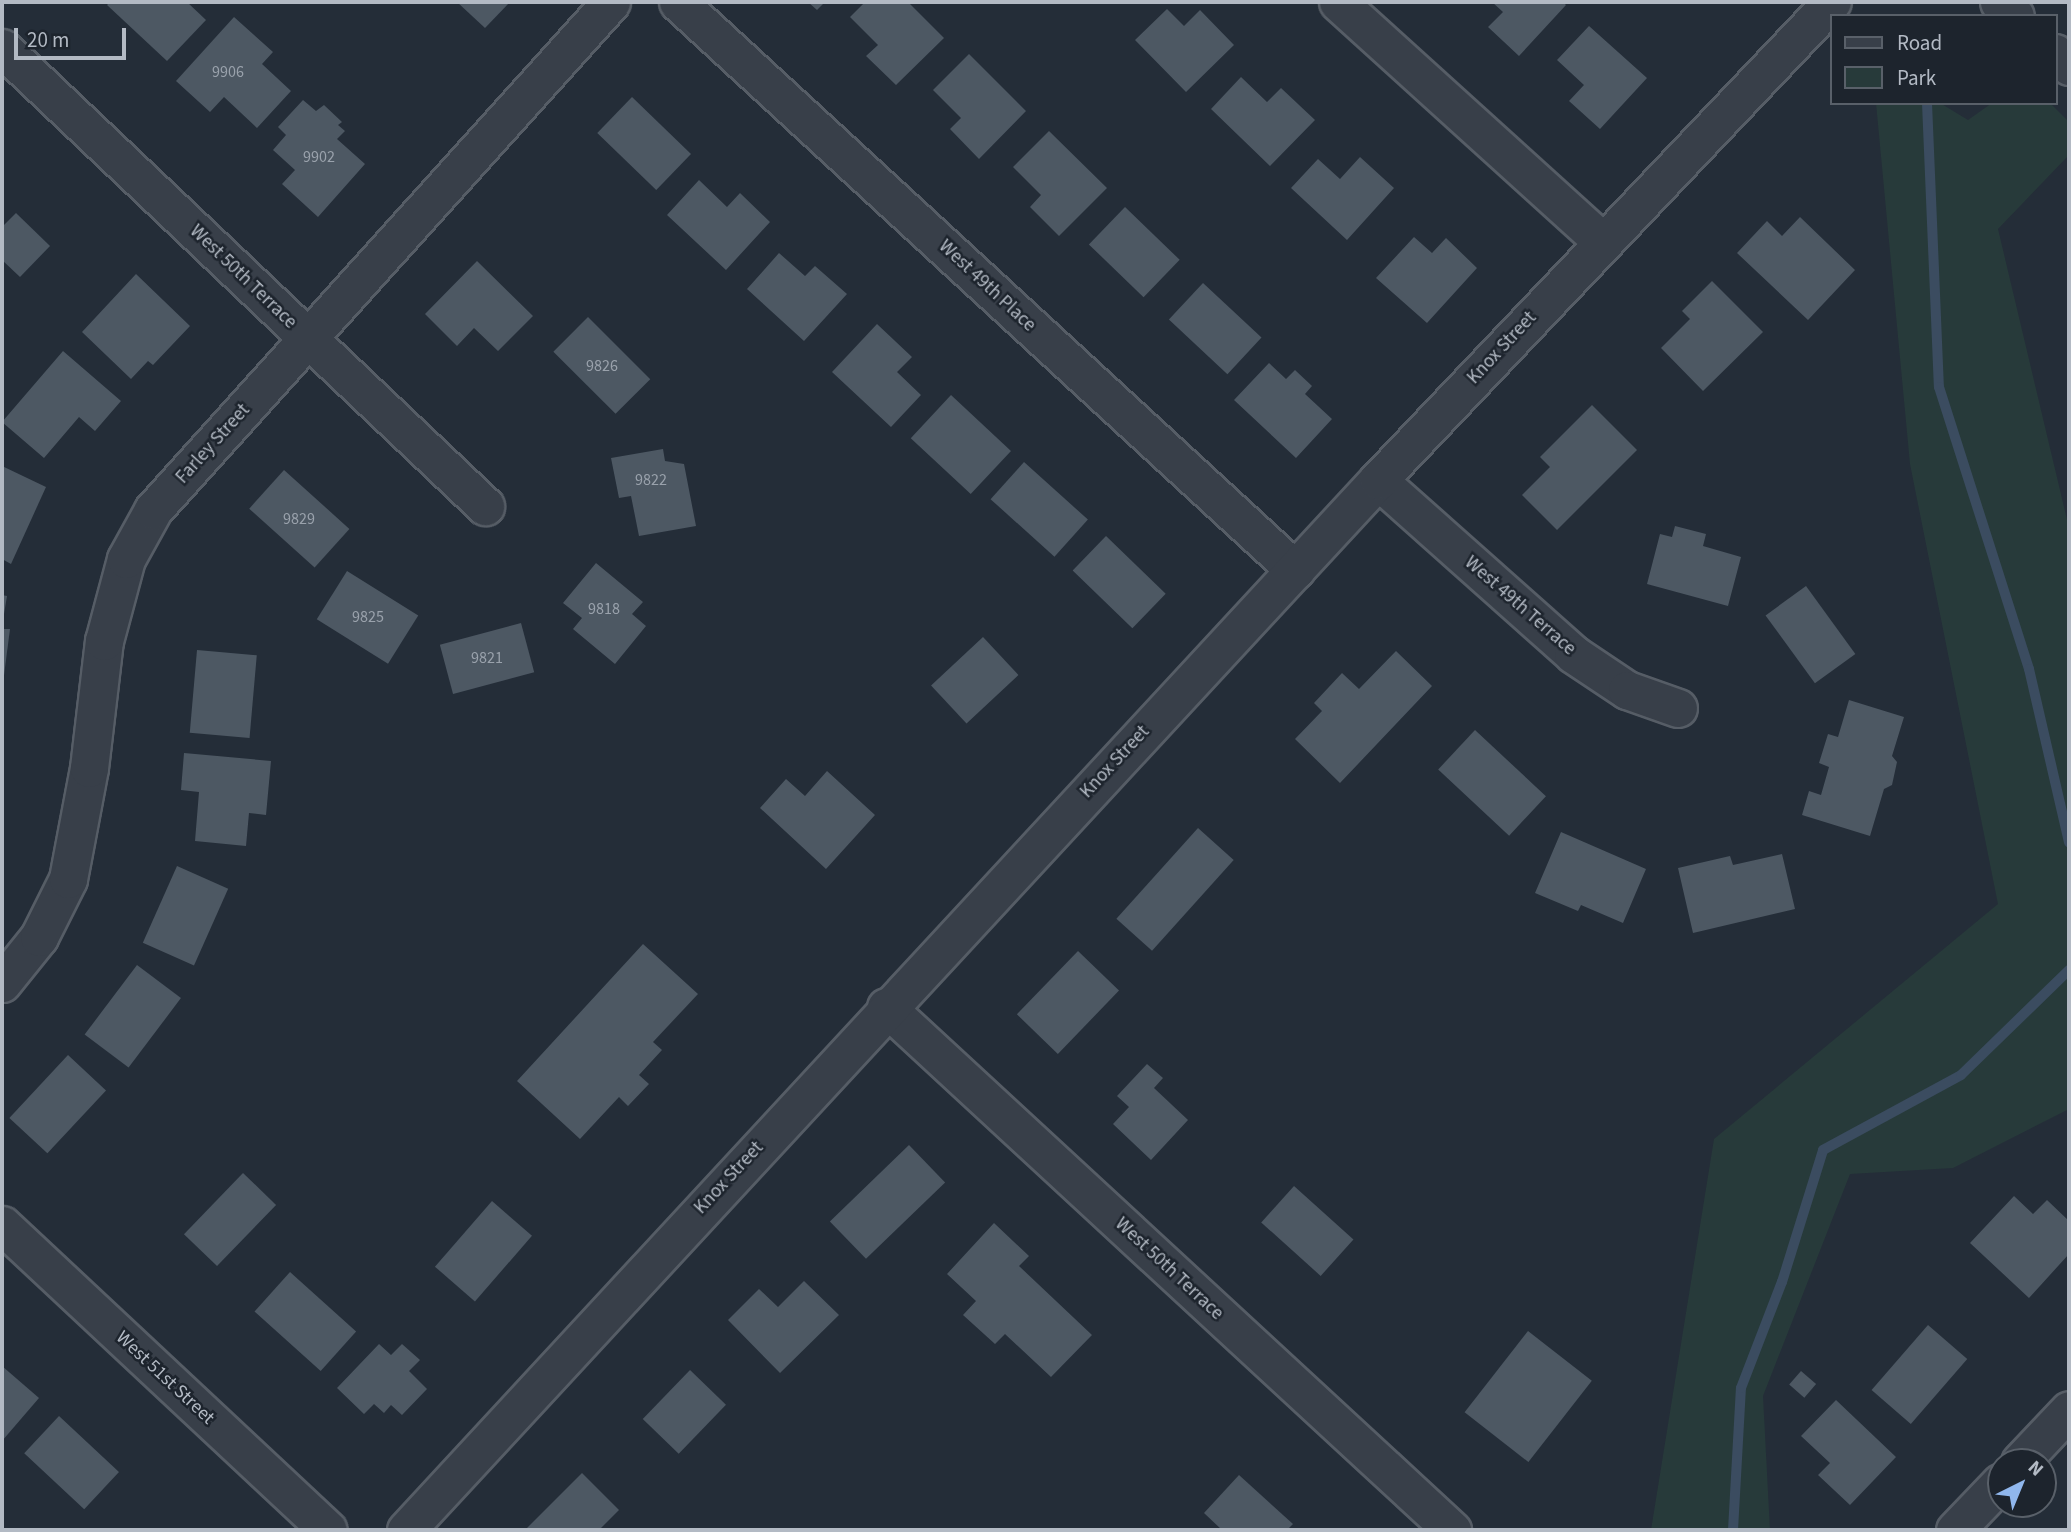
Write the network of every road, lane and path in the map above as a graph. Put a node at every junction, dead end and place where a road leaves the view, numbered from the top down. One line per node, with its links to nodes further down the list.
1 (611, 2): 9 (street, Farley Street)
2 (678, 2): 12 (street, West 49th Place)
3 (1338, 2): 8 (street)
4 (1832, 2): 8 (street, Knox Street)
5 (2000, 2): 6 (street)
6 (2013, 14)
7 (2, 48): 9 (street, West 50th Terrace)
8 (1602, 241): 10 (street, Knox Street)
9 (308, 340): 11 (street, West 50th Terrace); 14 (street, Farley Street)
10 (1378, 480): 12 (street, Knox Street); 13 (street, West 49th Terrace)
11 (485, 506)
12 (1295, 570): 15 (street, Knox Street)
13 (1678, 708)
14 (2, 983)
15 (886, 1007): 21 (street, Knox Street); 22 (street, West 50th Terrace)
16 (2, 1225): 20 (street, West 51st Street)
17 (2069, 1410): 18 (street)
18 (2033, 1448)
19 (1987, 1497): 23 (street)
20 (328, 1530)
21 (406, 1530)
22 (1452, 1530)
23 (1955, 1530)

